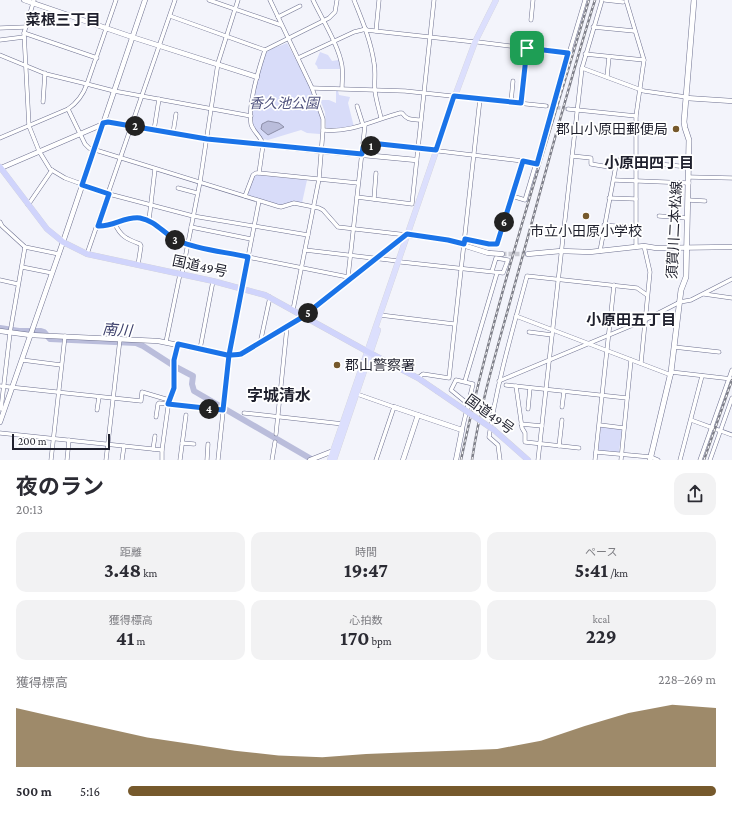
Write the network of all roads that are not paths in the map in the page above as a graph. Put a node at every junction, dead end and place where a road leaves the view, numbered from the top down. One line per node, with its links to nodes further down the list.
1 (24, 0): 21 (street)
2 (116, 0): 32 (street)
3 (144, 0): 37 (street)
4 (175, 0): 24 (street)
5 (209, 0): 23 (street)
6 (238, 0): 23 (street)
7 (270, 0): 25 (street)
8 (313, 0): 27 (street)
9 (337, 0): 27 (street)
10 (354, 0): 33 (street)
11 (379, 0): 34 (street)
12 (434, 0): 39 (street)
13 (496, 0): 43 (main road)
14 (500, 0): 43 (main road)
15 (533, 0): 26 (street)
16 (585, 0): 47 (street)
17 (602, 0): 30 (street)
18 (605, 0): 20 (street)
19 (694, 0): 70 (main road, 須賀川二本松線)
20 (623, 1): 35 (street)
21 (34, 2): 29 (street); 32 (street)
22 (300, 6): 25 (street)
23 (235, 9): 28 (street); 38 (street)
24 (170, 16): 38 (street); 44 (street)
25 (278, 17): 28 (street)
26 (531, 20)
27 (324, 22): 40 (street); 42 (street)
28 (281, 24): 40 (street)
29 (26, 27): 31 (street); 36 (street)
30 (593, 27): 35 (street); 48 (street)
31 (0, 28)
32 (106, 28): 37 (street); 51 (street)
33 (366, 30): 34 (street); 42 (street); 64 (street)
34 (376, 31): 39 (street)
35 (634, 31): 53 (street)
36 (24, 35): 41 (street); 51 (street); 54 (street)
37 (132, 37): 44 (street); 66 (street)
38 (226, 37): 46 (street); 55 (street)
39 (430, 37): 43 (street); 67 (street)
40 (288, 38): 46 (street); 52 (street)
41 (0, 40)
42 (333, 42): 52 (street); 63 (street)
43 (477, 42): 45 (street); 69 (main road)
44 (159, 46): 55 (street); 68 (street)
45 (527, 48): 47 (street); 76 (street)
46 (265, 50): 58 (street)
47 (568, 53): 112 (street)
48 (585, 54): 50 (street); 56 (street)
49 (0, 55): 54 (street)
50 (609, 57): 53 (street); 59 (street)
51 (97, 58): 61 (street)
52 (298, 58): 62 (street)
53 (644, 60): 65 (street)
54 (25, 65): 57 (street); 90 (street)
55 (217, 65): 58 (street); 79 (street)
56 (582, 68): 59 (street); 82 (street)
57 (45, 73): 61 (street); 74 (street)
58 (257, 77): 84 (street)
59 (607, 77): 65 (street)
60 (514, 80): 75 (street)
61 (87, 84): 66 (street); 80 (street)
62 (312, 88): 63 (street); 93 (street)
63 (342, 88): 64 (street)
64 (375, 90): 67 (street); 86 (street)
65 (640, 90): 70 (street); 85 (street)
66 (114, 91): 68 (street); 88 (street)
67 (424, 93): 69 (street); 87 (street)
68 (142, 96): 71 (street); 91 (street)
69 (456, 97): 72 (street); 104 (main road)
70 (686, 98): 73 (street); 113 (main road, 須賀川二本松線)
71 (159, 99): 79 (street); 92 (street)
72 (480, 99): 75 (street); 106 (street)
73 (732, 101)
74 (43, 102)
75 (511, 102): 76 (street)
76 (521, 103): 78 (street)
77 (357, 106): 89 (street)
78 (546, 106)
79 (212, 108): 84 (street); 97 (street)
80 (68, 109): 90 (street); 94 (street)
81 (568, 109): 82 (street)
82 (577, 109): 85 (street); 107 (street)
83 (176, 114): 95 (street)
84 (251, 116): 98 (street)
85 (636, 116): 111 (street)
86 (381, 118): 87 (street); 89 (street)
87 (421, 120): 100 (street)
88 (103, 123): 91 (street); 94 (street); 101 (street)
89 (364, 125): 93 (street); 99 (street)
90 (28, 126): 96 (street); 102 (street)
91 (132, 126): 92 (street); 108 (street)
92 (154, 130): 95 (street)
93 (323, 130): 103 (street)
94 (79, 133): 101 (street); 102 (street)
95 (173, 133): 97 (street)
96 (0, 138)
97 (207, 139): 98 (street); 125 (street)
98 (263, 145): 103 (street); 118 (street)
99 (363, 147): 100 (street); 105 (street)
100 (418, 148): 104 (street); 109 (street)
101 (94, 150): 108 (street); 128 (street)
102 (39, 151): 114 (street); 117 (street)
103 (321, 151): 105 (street); 122 (street)
104 (438, 151): 106 (street); 157 (main road)
105 (362, 154): 109 (street); 126 (street)
106 (473, 154): 110 (street); 160 (street)
107 (572, 156): 115 (street); 168 (street)
108 (121, 158): 116 (street); 131 (street)
109 (416, 160): 136 (street)
110 (523, 161): 112 (street); 133 (street)
111 (636, 162): 113 (street); 115 (street); 124 (street)
112 (537, 164): 133 (street)
113 (689, 167): 120 (main road, 須賀川二本松線)
114 (0, 168): 142 (highway, 国道49号)
115 (615, 168): 123 (street)
116 (155, 169): 125 (street); 141 (street)
117 (52, 170): 128 (street); 142 (street)
118 (259, 173): 122 (street); 132 (street)
119 (376, 173): 136 (street)
120 (689, 176): 121 (street); 127 (main road, 須賀川二本松線)
121 (732, 178)
122 (318, 179): 126 (street); 143 (street)
123 (614, 180): 124 (street); 135 (street)
124 (636, 180): 127 (street); 137 (street)
125 (200, 182): 130 (street); 132 (street)
126 (358, 183): 134 (street)
127 (689, 183): 139 (main road, 須賀川二本松線)
128 (82, 185): 131 (street); 159 (street)
129 (178, 188): 130 (street)
130 (197, 193): 144 (street)
131 (109, 194): 141 (street); 151 (street)
132 (245, 196): 138 (street)
133 (512, 196): 160 (street)
134 (357, 197): 136 (street); 154 (street)
135 (609, 198): 137 (street); 150 (street)
136 (374, 199)
137 (636, 199): 155 (street)
138 (259, 200): 143 (street); 152 (street)
139 (688, 200): 140 (street); 146 (main road, 須賀川二本松線)
140 (705, 201)
141 (151, 204): 144 (street); 147 (street)
142 (28, 205): 159 (highway, 国道49号)
143 (314, 207): 154 (street); 156 (street)
144 (193, 216): 152 (street); 153 (street)
145 (659, 216): 146 (street)
146 (687, 218): 166 (main road, 須賀川二本松線)
147 (148, 220): 149 (street); 161 (street)
148 (0, 222): 164 (street)
149 (115, 224): 151 (street); 178 (street)
150 (604, 225): 155 (street); 169 (street)
151 (98, 226): 171 (street)
152 (254, 226): 156 (street); 158 (street)
153 (191, 228): 158 (street); 161 (street)
154 (354, 228): 157 (street); 174 (street)
155 (636, 228): 162 (street)
156 (308, 234): 167 (street)
157 (409, 235): 160 (street); 176 (street); 177 (main road)
158 (251, 239): 175 (street)
159 (63, 242): 170 (street); 171 (highway, 国道49号)
160 (464, 242): 172 (street); 181 (street)
161 (188, 244): 175 (street); 185 (street)
162 (636, 246): 163 (street); 169 (street)
163 (644, 246): 166 (street); 195 (street)
164 (25, 247): 170 (street); 179 (street)
165 (732, 247): 166 (street)
166 (686, 248): 198 (main road, 須賀川二本松線)
167 (305, 250): 174 (street); 180 (street)
168 (561, 251): 169 (street); 173 (street); 187 (street)
169 (600, 251)
170 (59, 254): 183 (street)
171 (87, 254): 178 (highway, 国道49号)
172 (502, 254)
173 (528, 254)
174 (350, 256): 176 (street); 186 (street)
175 (248, 257): 180 (street); 193 (street)
176 (376, 259): 177 (street); 186 (street)
177 (399, 262): 181 (street); 200 (main road)
178 (138, 265): 185 (highway, 国道49号)
179 (22, 267): 183 (street); 191 (street)
180 (302, 268): 186 (street); 199 (street)
181 (461, 268): 182 (street); 204 (street)
182 (492, 271): 184 (street); 184 (street)
183 (52, 273): 211 (street)
184 (497, 273): 236 (street)
185 (181, 274): 190 (highway, 国道49号); 215 (street)
186 (349, 278): 201 (street)
187 (559, 279): 192 (street); 202 (street); 206 (street)
188 (732, 279): 194 (street)
189 (0, 280): 191 (street)
190 (213, 280): 193 (highway, 国道49号); 220 (street)
191 (18, 284): 209 (street)
192 (614, 285): 195 (street); 212 (street)
193 (241, 288): 196 (highway, 国道49号); 224 (street)
194 (704, 294): 197 (street); 198 (street)
195 (647, 296): 203 (street)
196 (270, 297): 199 (highway, 国道49号); 216 (street)
197 (732, 298)
198 (680, 302): 203 (street); 219 (main road, 須賀川二本松線)
199 (293, 310): 201 (highway, 国道49号)
200 (381, 315): 204 (street); 222 (main road)
201 (304, 316): 205 (street); 222 (highway, 国道49号)
202 (516, 316): 206 (street); 235 (street)
203 (645, 320): 212 (street); 228 (street)
204 (454, 324): 233 (street)
205 (287, 327): 216 (street); 264 (street)
206 (552, 329): 210 (street); 217 (street)
207 (0, 331): 209 (street)
208 (529, 332): 210 (street)
209 (10, 333): 211 (street); 238 (street)
210 (552, 334): 227 (street)
211 (30, 335): 213 (street); 225 (street)
212 (608, 335): 217 (street); 221 (street)
213 (65, 336): 214 (street); 229 (street)
214 (120, 339): 215 (street); 250 (street)
215 (166, 342): 218 (street)
216 (262, 342): 224 (street)
217 (588, 343): 221 (street); 227 (street)
218 (178, 344): 220 (street); 251 (street)
219 (674, 347): 223 (street); 231 (main road, 須賀川二本松線)
220 (200, 349): 224 (street)
221 (606, 351): 226 (street); 246 (street)
222 (368, 352): 233 (highway, 国道49号); 245 (main road); 269 (main road)
223 (720, 352)
224 (229, 355): 258 (street)
225 (22, 360): 229 (street); 240 (street)
226 (631, 360): 228 (street); 248 (street)
227 (549, 361): 235 (street); 242 (street)
228 (641, 363): 231 (street)
229 (61, 365): 243 (street)
230 (732, 370): 234 (street)
231 (671, 373): 232 (street); 297 (main road, 須賀川二本松線)
232 (702, 376): 234 (street); 267 (street)
233 (418, 378): 315 (highway, 国道49号, bridge)
234 (730, 379): 274 (street)
235 (499, 381): 314 (street)
236 (465, 382): 252 (street); 252 (street)
237 (506, 385): 239 (street)
238 (2, 386): 240 (street); 255 (street)
239 (516, 386): 241 (street); 270 (street)
240 (12, 388): 243 (street); 268 (street)
241 (530, 388): 242 (street); 256 (street)
242 (546, 390): 244 (street); 272 (street)
243 (59, 392): 247 (street); 281 (street)
244 (564, 392): 246 (street); 254 (street)
245 (357, 394): 253 (street); 294 (main road)
246 (602, 396): 248 (street); 271 (street)
247 (99, 397): 250 (street); 257 (street)
248 (627, 398): 273 (street)
249 (732, 398): 260 (street)
250 (113, 399): 251 (street); 288 (street)
251 (168, 402): 258 (street); 265 (street); 293 (street)
252 (468, 404): 275 (street)
253 (394, 407): 262 (street); 311 (street)
254 (562, 407)
255 (1, 409)
256 (528, 409)
257 (97, 410)
258 (223, 410): 306 (street)
259 (244, 412): 264 (street)
260 (726, 413): 263 (street); 276 (street)
261 (186, 415): 284 (street)
262 (418, 415): 275 (street); 312 (street)
263 (732, 415)
264 (278, 416): 269 (street); 278 (street)
265 (156, 417)
266 (562, 420): 290 (street)
267 (691, 420): 274 (street); 320 (street)
268 (0, 422)
269 (343, 424): 294 (main road)
270 (521, 424): 272 (street); 287 (street)
271 (600, 425): 273 (street); 295 (street)
272 (542, 426): 287 (street)
273 (624, 428): 296 (street)
274 (712, 428): 276 (street); 321 (street)
275 (462, 430): 313 (street)
276 (720, 431): 280 (street); 322 (street)
277 (0, 433): 281 (street)
278 (276, 434)
279 (155, 436): 292 (street)
280 (732, 436)
281 (53, 438): 282 (street); 298 (street)
282 (69, 440): 288 (street); 299 (street)
283 (275, 442): 307 (street)
284 (182, 443): 285 (street); 304 (street)
285 (194, 444)
286 (208, 444): 305 (street)
287 (540, 444): 290 (street); 316 (street)
288 (108, 445): 289 (street); 300 (street)
289 (124, 446): 292 (street); 301 (street)
290 (559, 446): 291 (street)
291 (579, 448)
292 (153, 449): 293 (street)
293 (162, 450): 302 (street)
294 (335, 451): 308 (street); 309 (main road); 310 (main road)
295 (596, 452): 296 (street); 317 (street)
296 (621, 455): 297 (street); 318 (street)
297 (650, 459): 319 (street)
298 (51, 460)
299 (67, 460)
300 (106, 460)
301 (122, 460)
302 (162, 460): 303 (street)
303 (166, 460)
304 (180, 460)
305 (207, 460)
306 (218, 460)
307 (272, 460)
308 (310, 460)
309 (330, 460)
310 (334, 460)
311 (376, 460)
312 (402, 460)
313 (456, 460)
314 (500, 460)
315 (528, 460)
316 (538, 460)
317 (595, 460)
318 (621, 460)
319 (658, 460)
320 (680, 460)
321 (700, 460)
322 (710, 460)

